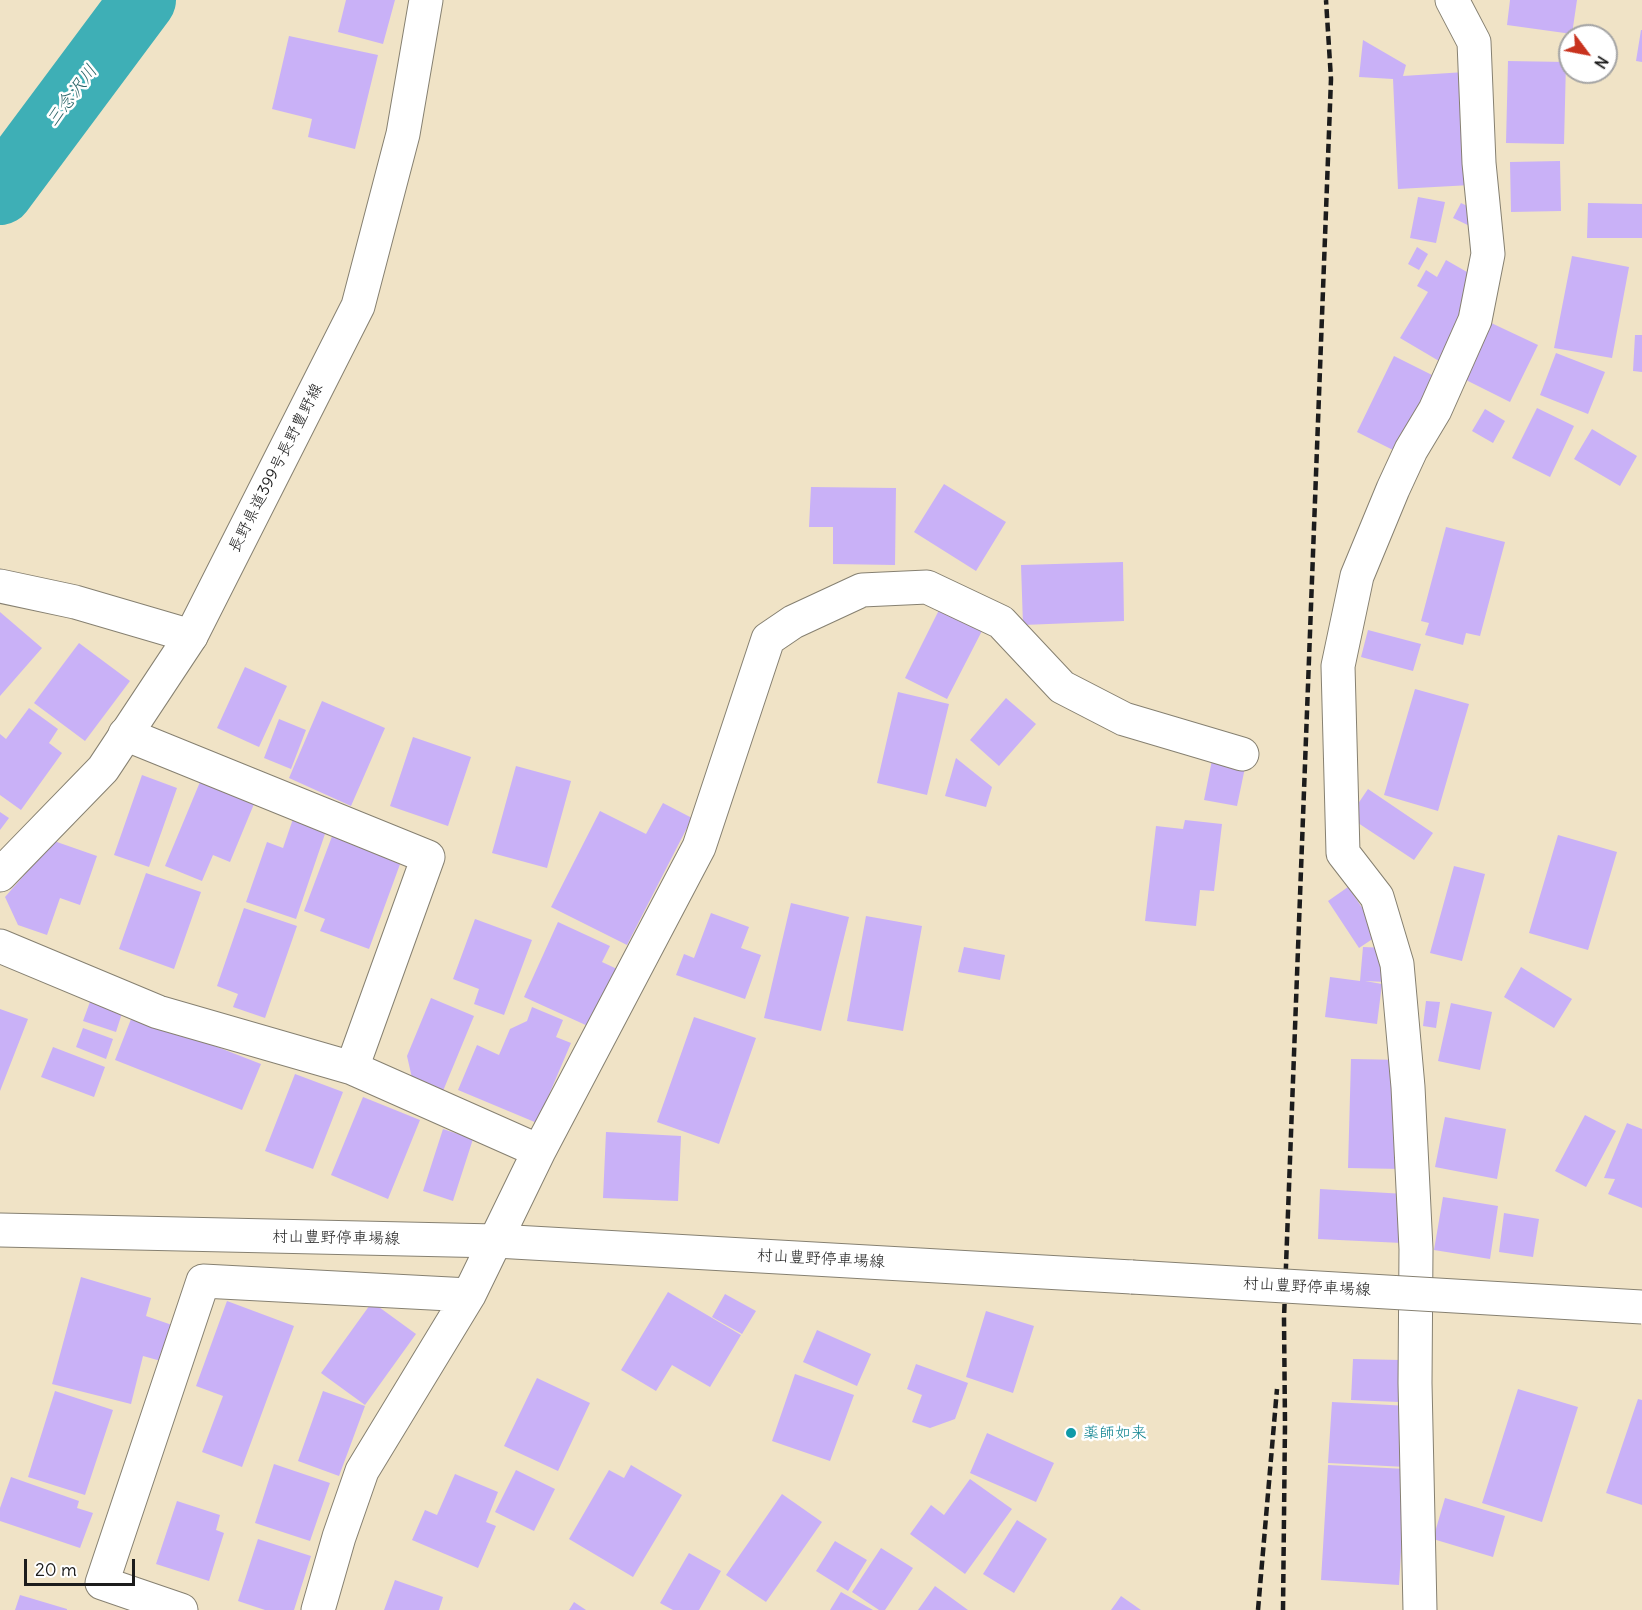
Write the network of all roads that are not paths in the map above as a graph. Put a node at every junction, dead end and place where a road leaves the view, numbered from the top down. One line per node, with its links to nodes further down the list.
1 (426, 0): 4 (street, 長野県道399号長野豊野線)
2 (1452, 0): 17 (street)
3 (0, 586): 4 (street)
4 (191, 636): 5 (street, 長野県道399号長野豊野線)
5 (125, 734): 7 (street, 長野県道399号長野豊野線); 9 (street)
6 (1242, 754): 10 (street)
7 (0, 875)
8 (0, 946): 9 (street)
9 (352, 1068): 10 (street)
10 (538, 1151): 12 (street)
11 (0, 1230): 12 (street, 村山豊野停車場線)
12 (496, 1241): 13 (street); 14 (street, 村山豊野停車場線, bridge)
13 (469, 1294): 15 (street); 16 (street)
14 (1642, 1307)
15 (181, 1610)
16 (318, 1610)
17 (1420, 1610)

